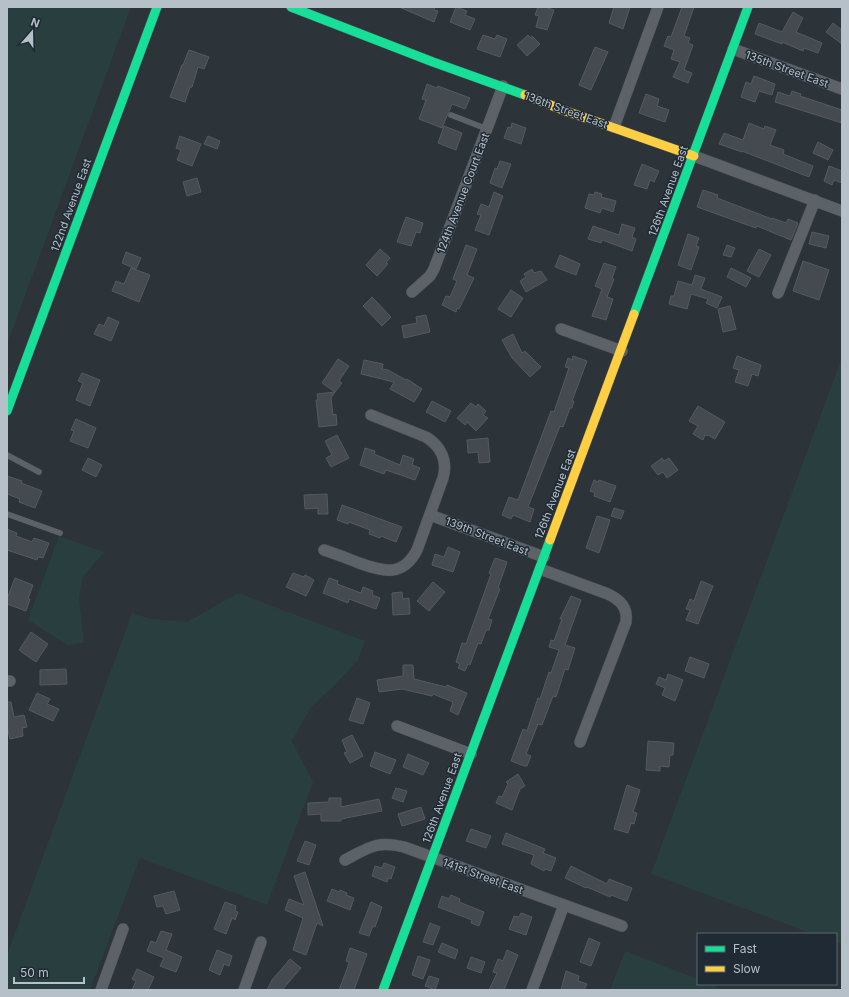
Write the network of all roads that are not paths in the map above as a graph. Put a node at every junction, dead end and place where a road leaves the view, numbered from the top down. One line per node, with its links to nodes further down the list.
1 (157, 7): 18 (street, 122nd Avenue East)
2 (291, 7): 6 (street, 136th Street East)
3 (658, 7): 9 (street)
4 (748, 7): 5 (street, 126th Avenue East)
5 (733, 49): 7 (street, 135th Street East); 11 (street, 126th Avenue East)
6 (503, 86): 9 (street, 136th Street East); 10 (street, 124th Avenue Court East)
7 (842, 89)
8 (451, 115): 10 (lane)
9 (614, 127): 11 (street, 136th Street East)
10 (487, 129): 14 (street, 124th Avenue Court East)
11 (694, 156): 12 (street, 136th Street East); 17 (street, 126th Avenue East)
12 (815, 200): 13 (street, 136th Street East); 15 (street)
13 (842, 211)
14 (412, 292)
15 (778, 293)
16 (561, 329): 17 (street)
17 (622, 351): 26 (street, 126th Avenue East)
18 (7, 411)
19 (371, 415): 23 (street)
20 (7, 455): 21 (lane)
21 (39, 472)
22 (7, 514): 24 (lane)
23 (430, 514): 25 (street); 26 (street, 139th Street East)
24 (60, 533)
25 (324, 550)
26 (544, 557): 27 (street, 126th Avenue East)
27 (540, 569): 29 (street); 30 (street, 126th Avenue East)
28 (397, 726): 30 (street)
29 (580, 742)
30 (471, 754): 31 (street, 126th Avenue East)
31 (433, 857): 32 (street, 141st Street East); 33 (street, 141st Street East); 39 (street, 126th Avenue East)
32 (345, 860)
33 (564, 905): 34 (street, 141st Street East); 40 (street)
34 (622, 926)
35 (123, 929): 37 (street)
36 (261, 942): 38 (street)
37 (101, 990)
38 (244, 990)
39 (384, 990)
40 (532, 990)

